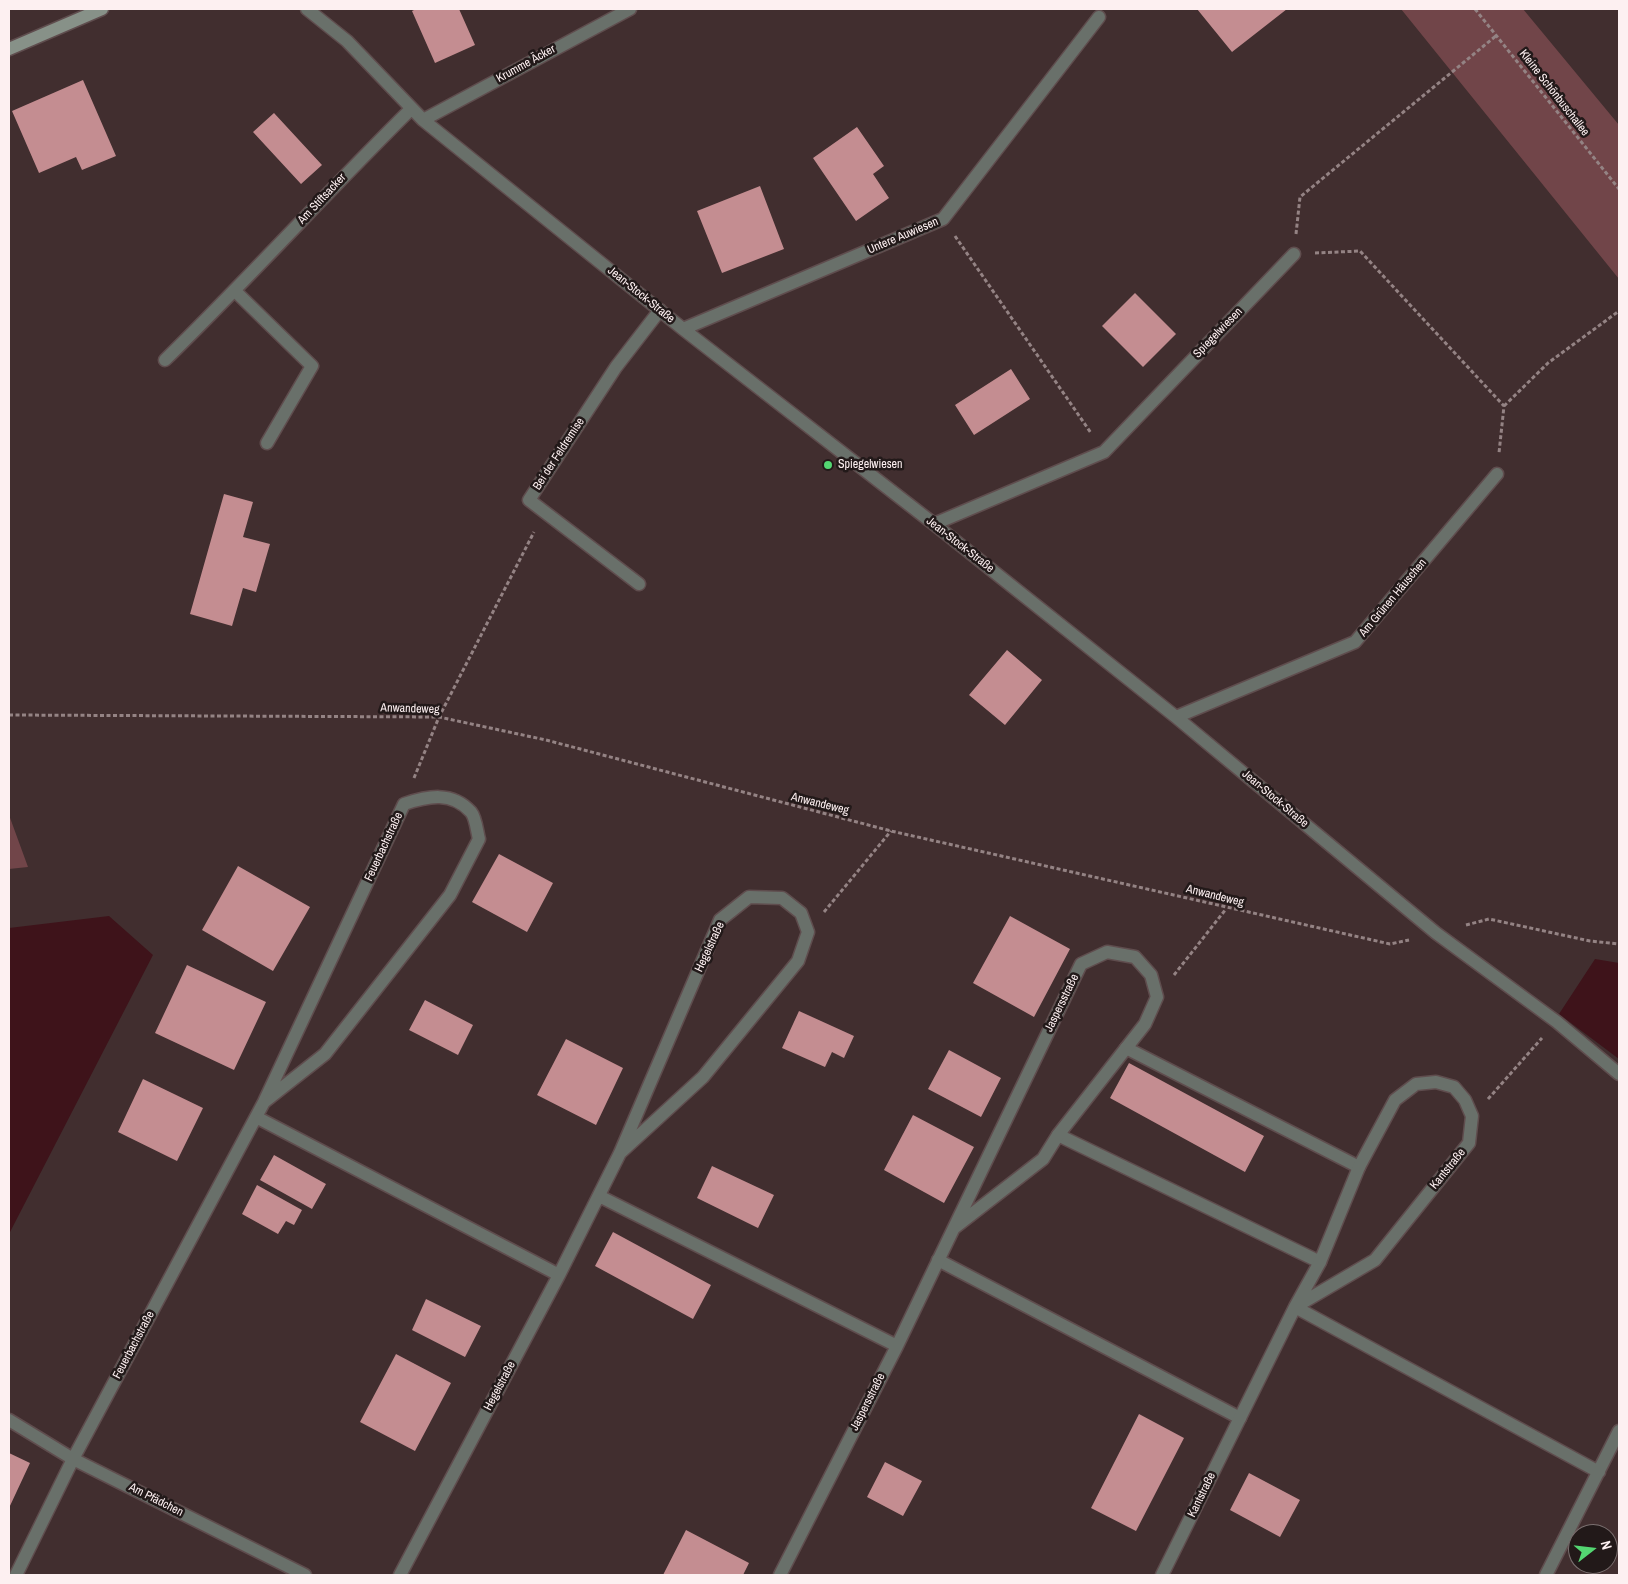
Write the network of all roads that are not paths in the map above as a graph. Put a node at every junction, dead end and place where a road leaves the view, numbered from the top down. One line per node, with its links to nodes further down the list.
1 (102, 9): 5 (street)
2 (307, 9): 6 (street, Jean-Stock-Straße)
3 (630, 9): 7 (street, Krumme Äcker)
4 (1099, 17): 11 (street, Untere Auwiesen)
5 (9, 50)
6 (411, 109): 7 (street, Jean-Stock-Straße); 9 (street, Am Stiftsacker)
7 (423, 120): 10 (street, Jean-Stock-Straße)
8 (1294, 254): 15 (street, Spiegelwiesen)
9 (235, 291): 12 (street, Am Stiftsacker); 13 (street)
10 (660, 310): 11 (street, Jean-Stock-Straße); 16 (street, Bei der Feldremise)
11 (683, 329): 15 (street, Jean-Stock-Straße)
12 (165, 360)
13 (267, 443)
14 (1497, 474): 17 (street, Am Grünen Häuschen)
15 (934, 524): 17 (street, Jean-Stock-Straße)
16 (639, 584)
17 (1176, 717): 19 (street, Jean-Stock-Straße)
18 (1126, 1048): 22 (street, Jaspersstraße); 24 (street); 26 (street, Jaspersstraße)
19 (1619, 1074)
20 (264, 1102): 20 (street, Feuerbachstraße); 21 (street, Feuerbachstraße)
21 (256, 1117): 29 (street); 35 (street, Feuerbachstraße)
22 (1058, 1134): 26 (street, Jaspersstraße); 28 (street)
23 (620, 1153): 23 (street, Hegelstraße); 25 (street, Hegelstraße)
24 (1359, 1167): 28 (street, Kantstraße); 30 (street, Kantstraße)
25 (599, 1196): 29 (street, Hegelstraße); 31 (street)
26 (954, 1228): 27 (street, Jaspersstraße)
27 (938, 1260): 31 (street, Jaspersstraße); 32 (street)
28 (1320, 1262): 30 (street, Kantstraße)
29 (559, 1275): 39 (street, Hegelstraße)
30 (1295, 1307): 32 (street, Kantstraße); 36 (street)
31 (897, 1346): 40 (street, Jaspersstraße)
32 (1240, 1418): 41 (street, Kantstraße)
33 (9, 1420): 35 (street, Am Pfädchen)
34 (1619, 1431): 36 (street)
35 (74, 1459): 37 (street, Feuerbachstraße); 38 (street, Am Pfädchen)
36 (1599, 1472): 42 (street)
37 (16, 1575)
38 (305, 1575)
39 (400, 1575)
40 (780, 1575)
41 (1162, 1575)
42 (1546, 1575)

